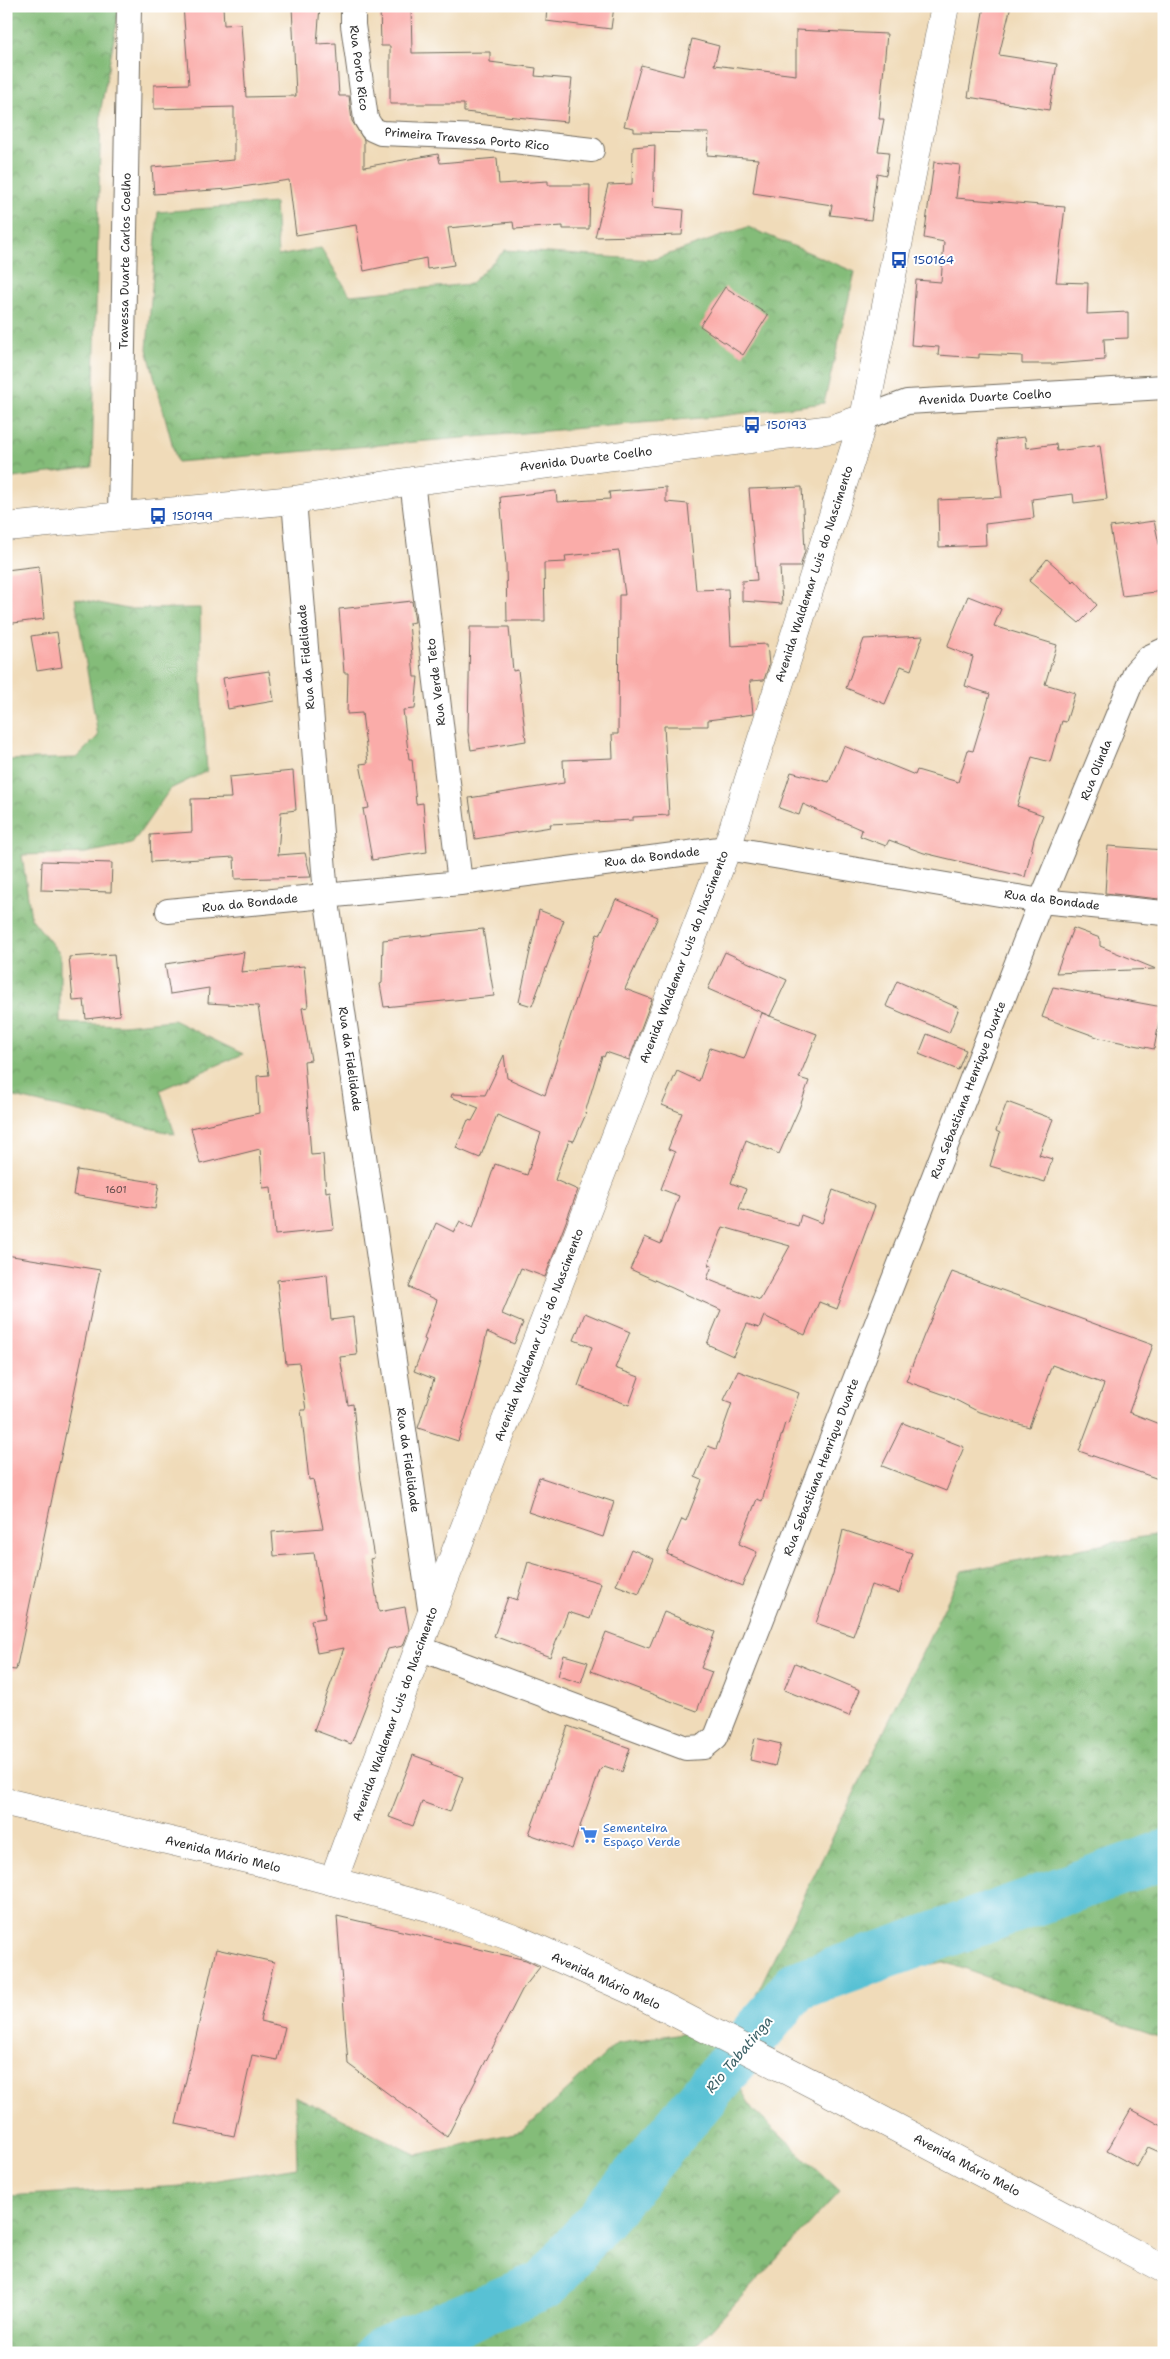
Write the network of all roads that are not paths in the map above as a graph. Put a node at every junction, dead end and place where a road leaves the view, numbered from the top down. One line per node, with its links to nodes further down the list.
1 (129, 6): 10 (street, Travessa Duarte Carlos Coelho)
2 (353, 6): 4 (street, Rua Porto Rico)
3 (945, 6): 7 (main road, Avenida Waldemar Luis do Nascimento)
4 (372, 128): 5 (street, Primeira Travessa Porto Rico)
5 (592, 150)
6 (1164, 387): 7 (street, Avenida Duarte Coelho)
7 (864, 418): 8 (main road, Avenida Duarte Coelho); 13 (main road, Avenida Waldemar Luis do Nascimento)
8 (412, 481): 9 (main road, Avenida Duarte Coelho); 14 (street, Rua Verde Teto)
9 (294, 500): 10 (main road, Avenida Duarte Coelho); 15 (street, Rua da Fidelidade)
10 (120, 516): 11 (main road, Avenida Duarte Coelho)
11 (6, 527)
12 (1164, 650): 16 (street, Rua Olinda)
13 (727, 848): 14 (street, Rua da Bondade); 16 (street, Rua da Bondade); 19 (main road, Avenida Waldemar Luis do Nascimento)
14 (460, 882): 15 (street, Rua da Bondade)
15 (326, 895): 17 (street, Rua da Bondade); 19 (street, Rua da Fidelidade)
16 (1042, 901): 18 (street, Rua da Bondade); 20 (street, Rua Sebastiana Henrique Duarte)
17 (168, 911)
18 (1164, 913)
19 (431, 1615): 20 (main road, Avenida Waldemar Luis do Nascimento)
20 (419, 1648): 22 (main road, Avenida Waldemar Luis do Nascimento)
21 (6, 1802): 22 (main road, Avenida Mário Melo)
22 (333, 1882): 23 (main road, Avenida Mário Melo)
23 (1164, 2269)

